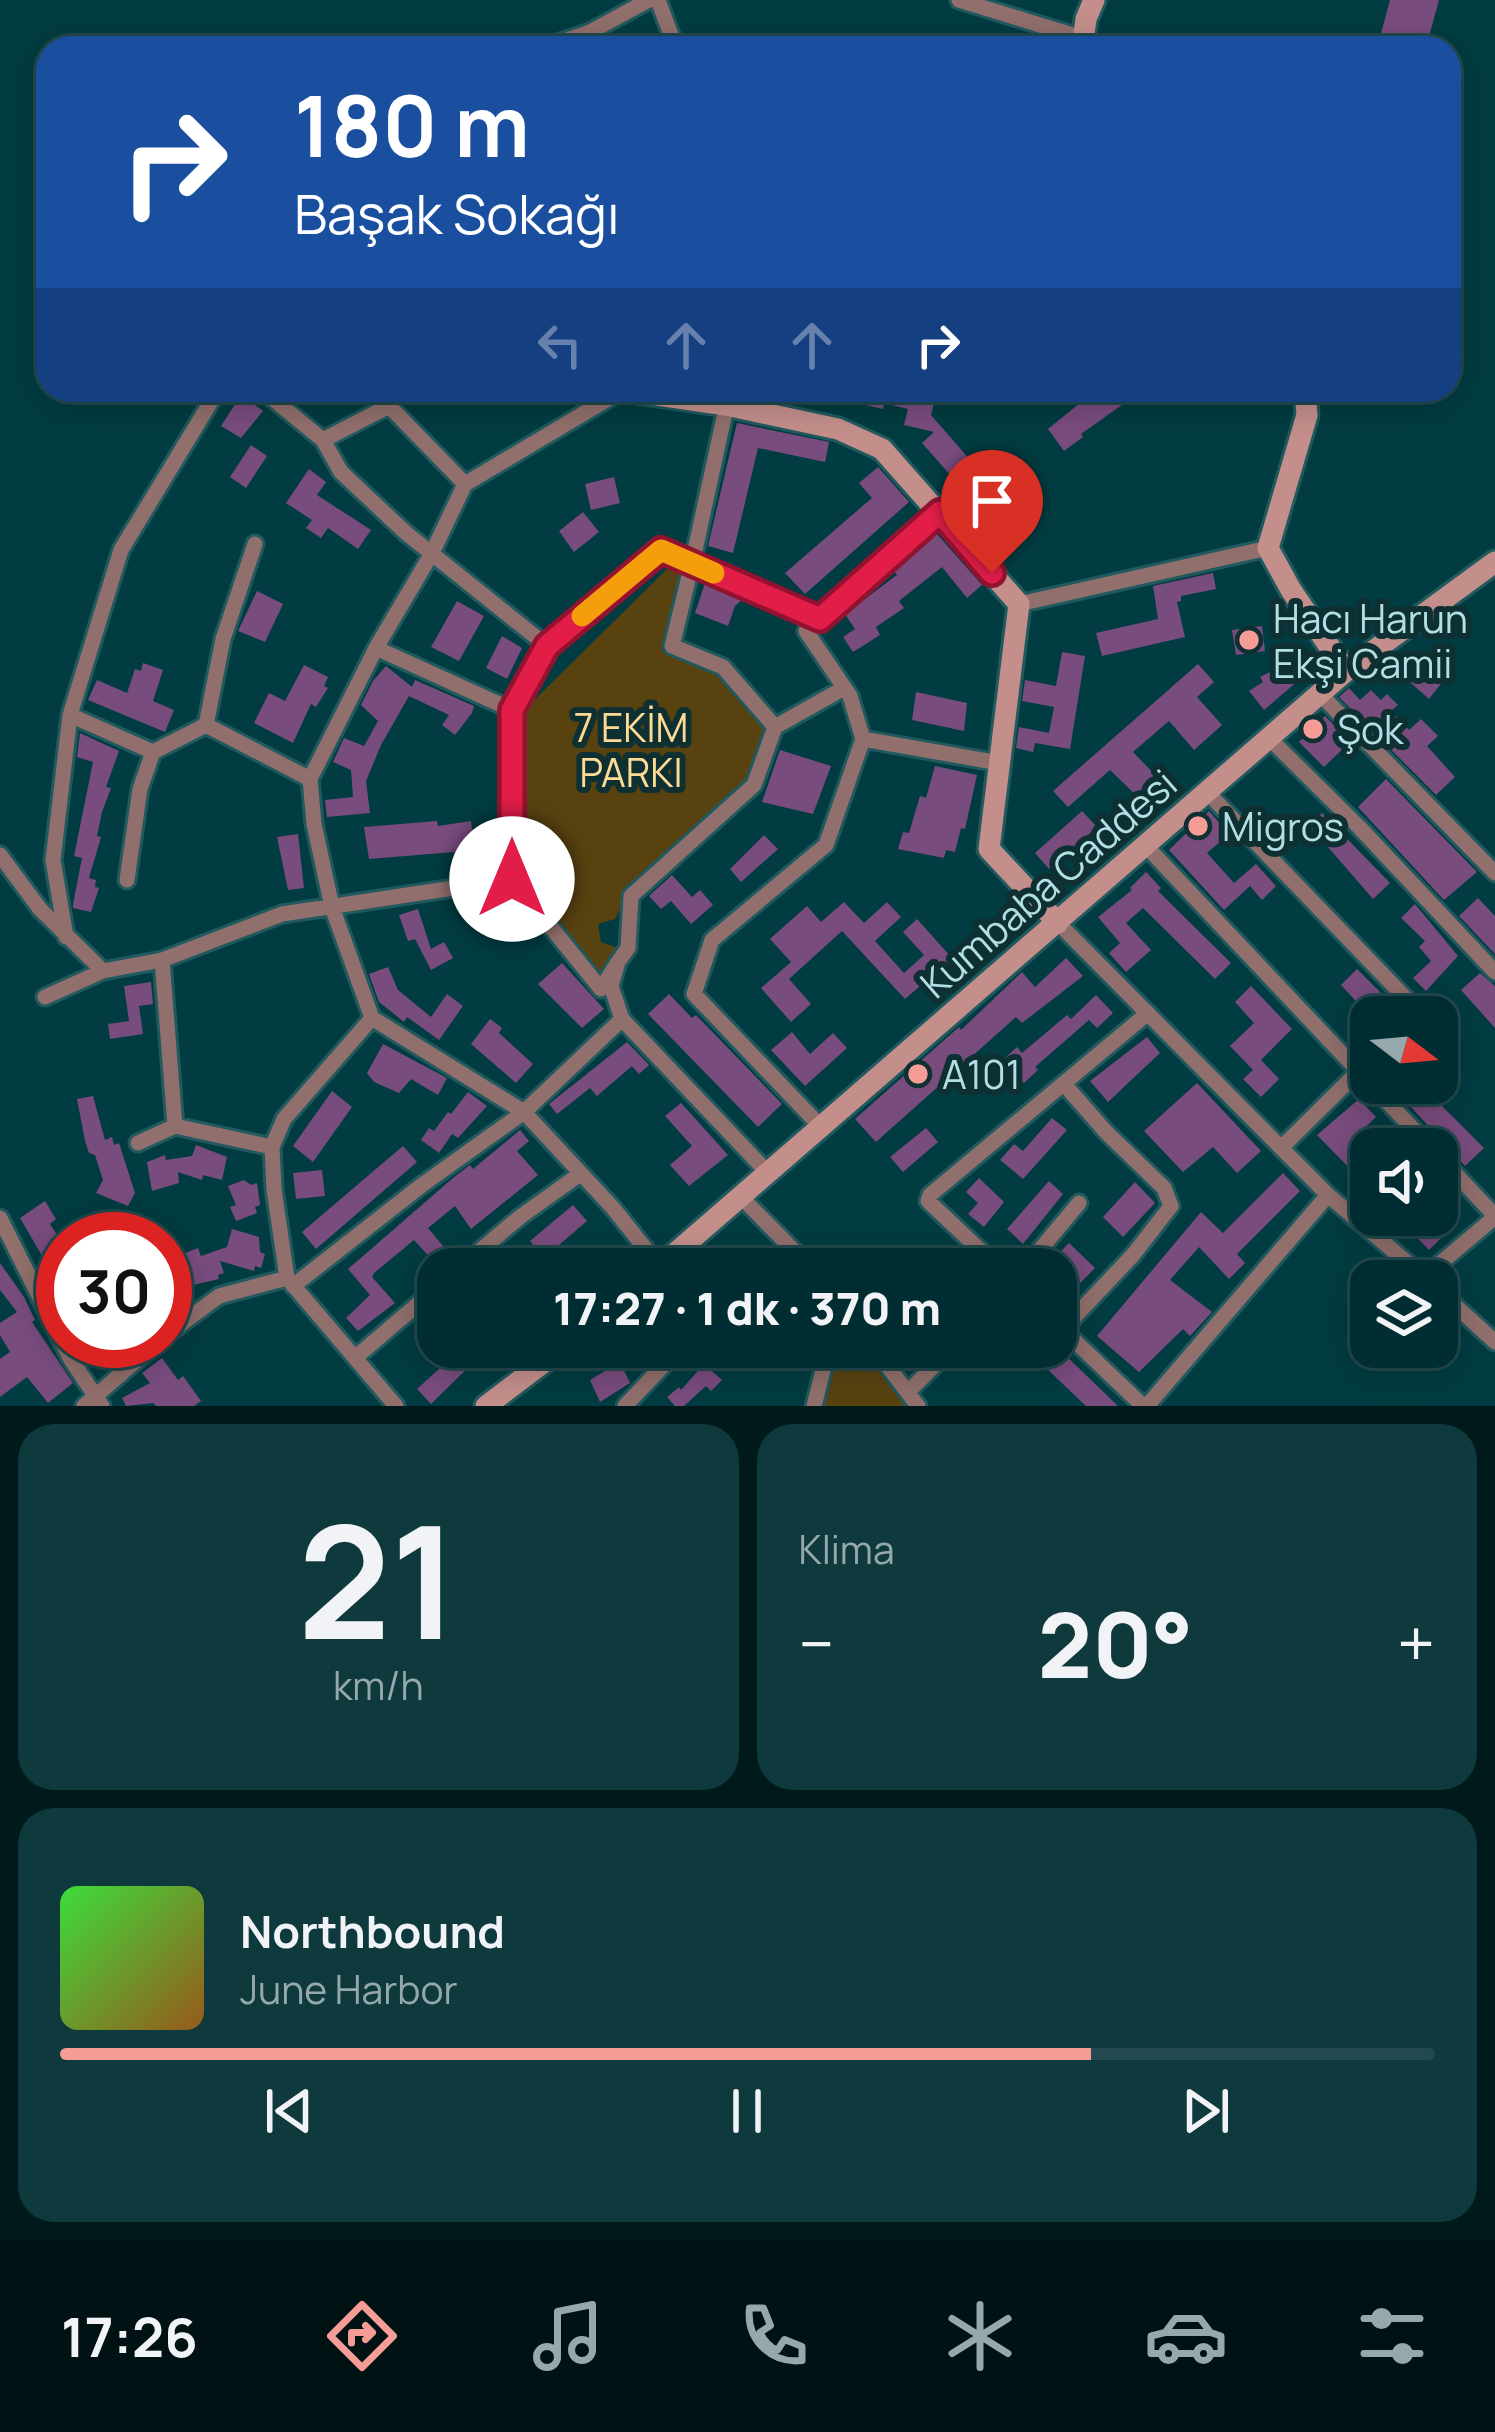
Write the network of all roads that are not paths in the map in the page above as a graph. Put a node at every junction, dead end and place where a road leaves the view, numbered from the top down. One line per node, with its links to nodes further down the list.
1 (649, 0): 5 (street)
2 (658, 0): 6 (street)
3 (959, 0): 7 (street)
4 (1094, 0): 8 (street)
5 (578, 36)
6 (672, 36)
7 (1062, 36)
8 (1084, 36)
9 (211, 402): 33 (street)
10 (277, 402): 17 (street)
11 (384, 402): 17 (street)
12 (393, 402): 18 (street)
13 (603, 402): 18 (street)
14 (727, 402): 24 (street)
15 (742, 402): 19 (street)
16 (1306, 402): 21 (street)
17 (323, 440): 22 (street)
18 (465, 484): 22 (street)
19 (940, 512): 25 (street); 26 (street)
20 (255, 544): 34 (street)
21 (1268, 548): 25 (street); 29 (street)
22 (432, 554): 27 (street); 28 (street)
23 (1495, 562): 29 (street, Kumbaba Caddesi)
24 (692, 563): 26 (street); 27 (street); 35 (street)
25 (1019, 604): 39 (street)
26 (820, 619): 30 (street)
27 (547, 646): 32 (street)
28 (376, 648): 32 (street); 40 (street)
29 (1346, 671): 31 (street, Kumbaba Caddesi)
30 (844, 688): 35 (street); 37 (street)
31 (1319, 694): 36 (street, Kumbaba Caddesi); 44 (street)
32 (512, 710): 45 (street)
33 (70, 715): 38 (street); 49 (street)
34 (206, 724): 38 (street); 40 (street)
35 (775, 727): 51 (street)
36 (1269, 738): 41 (street, Kumbaba Caddesi); 53 (street)
37 (863, 739): 39 (street); 65 (street)
38 (153, 752): 46 (street)
39 (999, 764): 48 (street)
40 (310, 779): 47 (street)
41 (1207, 793): 42 (street, Kumbaba Caddesi); 54 (street)
42 (1146, 846): 48 (street, Kumbaba Caddesi); 59 (street)
43 (0, 855): 49 (street)
44 (1495, 873)
45 (512, 879): 47 (street); 51 (street)
46 (127, 880)
47 (332, 907): 50 (street); 57 (street)
48 (1058, 923): 56 (street); 65 (street, Kumbaba Caddesi)
49 (66, 937): 52 (street)
50 (162, 960): 52 (street); 64 (street)
51 (618, 962): 58 (street)
52 (103, 971): 55 (street)
53 (1495, 972)
54 (1404, 996)
55 (45, 997)
56 (1148, 1013): 61 (street); 69 (street)
57 (372, 1018): 63 (street); 68 (street)
58 (622, 1019): 63 (street); 71 (street)
59 (1350, 1050)
60 (1350, 1080): 69 (street)
61 (1064, 1084): 82 (street); 89 (street)
62 (1396, 1104): 66 (street)
63 (524, 1112): 70 (street); 86 (street)
64 (175, 1126): 67 (street); 68 (street)
65 (822, 1128): 71 (street, Kumbaba Caddesi)
66 (1415, 1128)
67 (138, 1143)
68 (272, 1147): 86 (street)
69 (1282, 1148): 73 (street)
70 (580, 1174): 78 (street); 79 (street)
71 (769, 1174): 74 (street, Kumbaba Caddesi)
72 (1458, 1178): 76 (street)
73 (1328, 1195): 84 (street); 106 (street)
74 (742, 1198): 80 (street, Kumbaba Caddesi); 81 (street)
75 (1079, 1203): 83 (street)
76 (1495, 1217): 85 (street)
77 (0, 1218): 101 (street)
78 (483, 1248)
79 (641, 1248)
80 (682, 1248)
81 (791, 1248)
82 (977, 1248)
83 (1042, 1248)
84 (1404, 1260)
85 (1447, 1260)
86 (290, 1282): 90 (street); 93 (street)
87 (417, 1305): 93 (street)
88 (1458, 1308): 91 (street)
89 (1077, 1309)
90 (192, 1316)
91 (1495, 1342)
92 (1077, 1343): 106 (street)
93 (356, 1357): 102 (street)
94 (130, 1368): 101 (street)
95 (536, 1368): 103 (street)
96 (661, 1368): 104 (street)
97 (824, 1368): 105 (street)
98 (889, 1368): 100 (street)
99 (937, 1368): 100 (street)
100 (913, 1399)
101 (94, 1402)
102 (396, 1406)
103 (486, 1406)
104 (625, 1406)
105 (814, 1406)
106 (1145, 1406)

